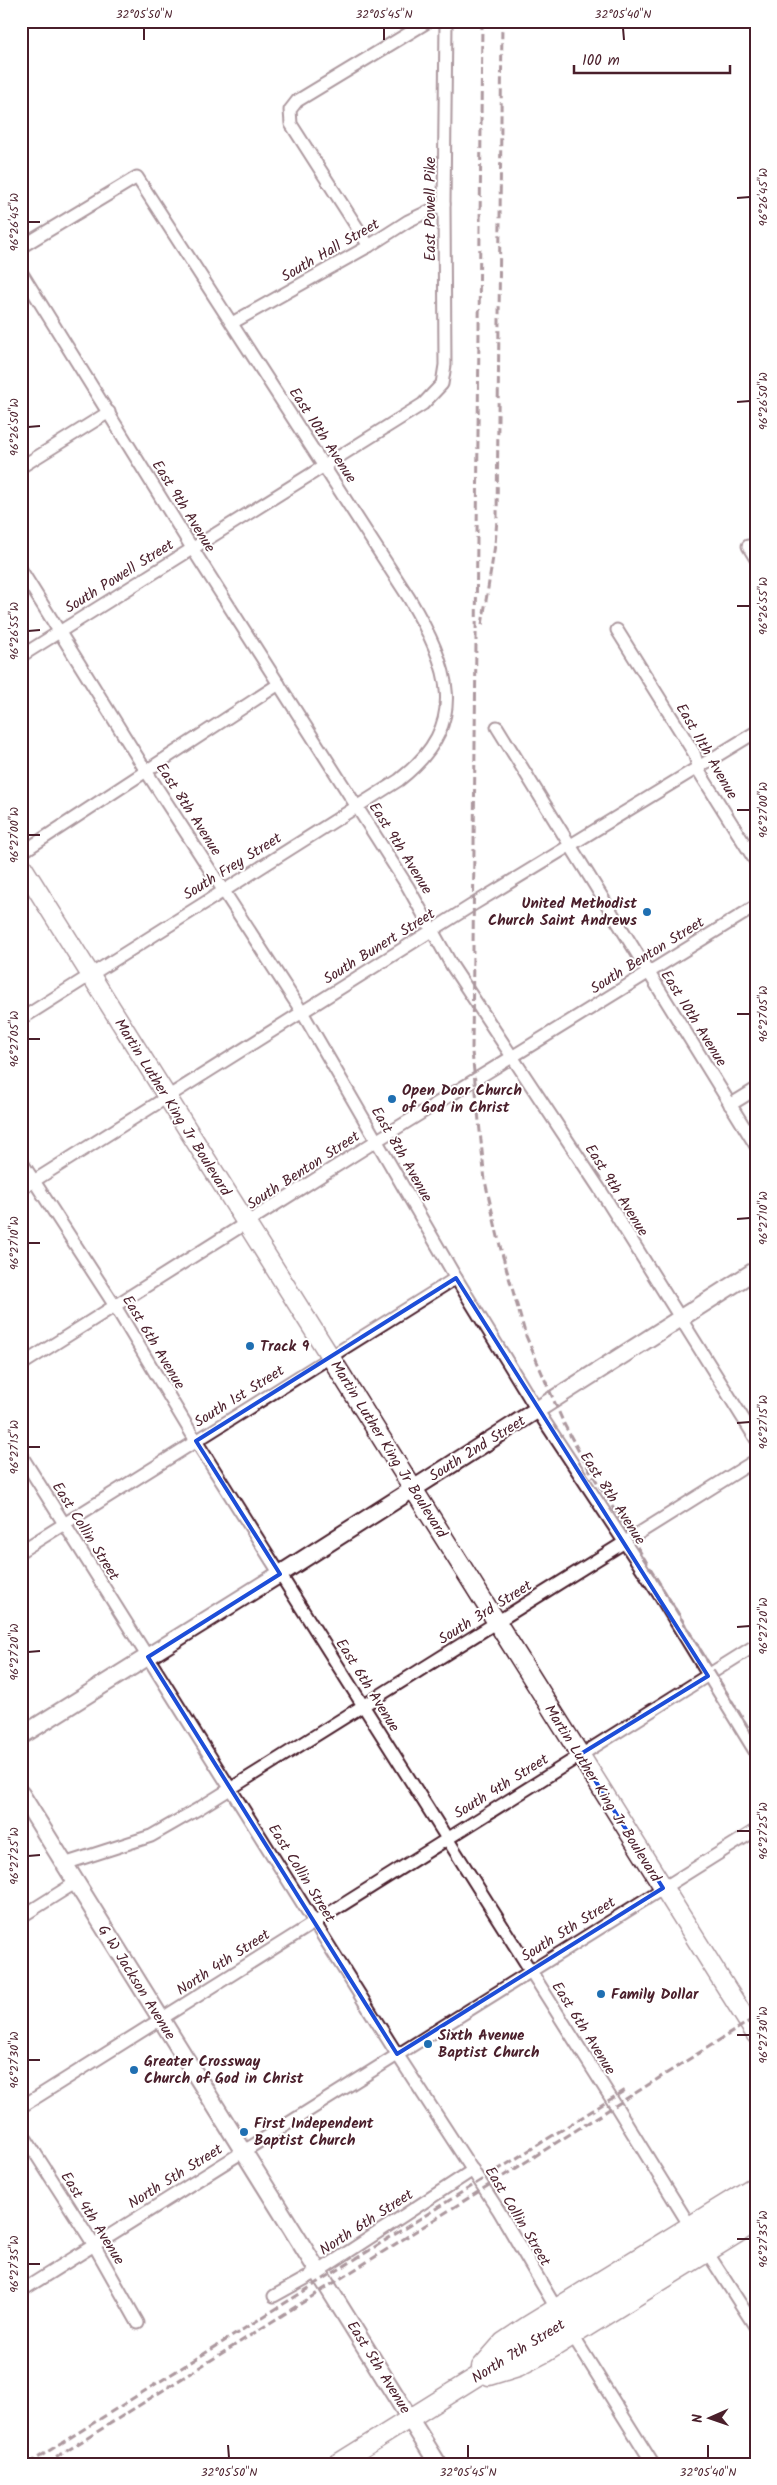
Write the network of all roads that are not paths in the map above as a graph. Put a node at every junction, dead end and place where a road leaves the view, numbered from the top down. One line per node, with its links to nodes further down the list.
1 (429, 21): 4 (street)
2 (446, 21): 3 (street, East Powell Pike)
3 (444, 204): 4 (street, South Hall Street); 8 (street, East Powell Pike)
4 (369, 246): 7 (street, South Hall Street)
5 (21, 247): 7 (street, East 10th Avenue)
6 (21, 272): 9 (street, East 9th Avenue)
7 (232, 323): 10 (street, East 10th Avenue)
8 (435, 394): 10 (street, South Powell Street)
9 (109, 412): 11 (street); 13 (street, East 9th Avenue)
10 (326, 466): 13 (street, South Powell Street); 20 (street, East 10th Avenue)
11 (21, 468)
12 (748, 546): 14 (street)
13 (192, 548): 17 (street, South Powell Street); 19 (street, East 9th Avenue)
14 (756, 559)
15 (21, 570): 17 (street, East 8th Avenue)
16 (616, 630): 23 (street, East 11th Avenue)
17 (59, 632): 18 (street, South Powell Street); 24 (street, East 8th Avenue)
18 (21, 656)
19 (279, 684): 24 (street); 25 (street, East 9th Avenue)
20 (444, 724): 25 (street, South Frey Street)
21 (497, 727): 26 (street, East 10th Avenue)
22 (756, 732): 23 (street, South Bunert Street)
23 (699, 766): 26 (street, South Bunert Street); 28 (street, East 11th Avenue)
24 (146, 771): 27 (street); 30 (street, East 8th Avenue)
25 (357, 806): 30 (street, South Frey Street); 32 (street, East 9th Avenue)
26 (568, 846): 32 (street, South Bunert Street); 33 (street, East 10th Avenue)
27 (21, 853)
28 (756, 862)
29 (21, 864): 34 (main road, Martin Luther King Jr Boulevard)
30 (223, 889): 34 (street, South Frey Street); 35 (street, East 8th Avenue)
31 (756, 906): 33 (street, South Benton Street)
32 (433, 930): 35 (street, South Bunert Street); 37 (street, East 9th Avenue)
33 (648, 972): 37 (street, South Benton Street); 40 (street, East 10th Avenue)
34 (90, 976): 36 (street, South Frey Street); 39 (main road, Martin Luther King Jr Boulevard)
35 (302, 1012): 39 (street, South Bunert Street); 41 (street, East 8th Avenue)
36 (21, 1019)
37 (514, 1056): 41 (street, South Benton Street); 50 (street, East 9th Avenue)
38 (756, 1089): 40 (street)
39 (166, 1098): 44 (street, South Bunert Street); 46 (main road, Martin Luther King Jr Boulevard)
40 (730, 1105): 42 (street, East 10th Avenue)
41 (376, 1141): 46 (street, South Benton Street); 48 (street, East 8th Avenue)
42 (756, 1146)
43 (21, 1161): 44 (street, East 6th Avenue)
44 (34, 1182): 45 (street, South Bunert Street); 49 (street, East 6th Avenue)
45 (21, 1189)
46 (248, 1224): 49 (street, South Benton Street); 51 (main road, Martin Luther King Jr Boulevard)
47 (756, 1270): 50 (street, South 2nd Street)
48 (456, 1278): 51 (street, South 1st Street); 53 (street, East 8th Avenue)
49 (115, 1306): 52 (street, South Benton Street); 55 (street, East 6th Avenue)
50 (680, 1320): 53 (street, South 2nd Street); 54 (street, East 9th Avenue)
51 (332, 1356): 55 (street, South 1st Street); 58 (main road, Martin Luther King Jr Boulevard)
52 (21, 1365)
53 (537, 1410): 58 (street, South 2nd Street); 60 (street, East 8th Avenue)
54 (756, 1439)
55 (196, 1441): 59 (street, South 1st Street); 62 (street, East 6th Avenue)
56 (21, 1455): 59 (street, East Collin Street)
57 (756, 1460): 60 (street, South 3rd Street)
58 (414, 1488): 62 (street, South 2nd Street); 63 (main road, Martin Luther King Jr Boulevard)
59 (64, 1524): 61 (street, South 1st Street); 65 (street, East Collin Street)
60 (625, 1543): 63 (street, South 3rd Street); 66 (street, East 8th Avenue)
61 (21, 1551)
62 (280, 1574): 65 (street, South 2nd Street); 67 (street, East 6th Avenue)
63 (497, 1622): 67 (street, South 3rd Street); 70 (main road, Martin Luther King Jr Boulevard)
64 (756, 1645): 66 (street, South 4th Street)
65 (148, 1658): 68 (street, South 2nd Street); 71 (street, East Collin Street)
66 (708, 1676): 69 (street, East 8th Avenue); 70 (street, South 4th Street)
67 (363, 1705): 71 (street, South 3rd Street); 74 (street, East 6th Avenue)
68 (21, 1736)
69 (756, 1753)
70 (580, 1755): 74 (street, South 4th Street); 77 (main road, Martin Luther King Jr Boulevard)
71 (231, 1788): 75 (street, South 3rd Street); 79 (street, East Collin Street)
72 (21, 1794): 75 (street, G W Jackson Avenue)
73 (756, 1830): 77 (street, South 5th Street)
74 (447, 1838): 79 (street, South 4th Street); 80 (street, East 6th Avenue)
75 (64, 1864): 76 (street, G W Jackson Avenue)
76 (75, 1883): 78 (street); 81 (street, G W Jackson Avenue)
77 (663, 1888): 80 (street, South 5th Street); 82 (main road, Martin Luther King Jr Boulevard)
78 (21, 1917)
79 (314, 1921): 81 (street, North 4th Street); 83 (street, East Collin Street)
80 (530, 1970): 83 (street, South 5th Street); 91 (street, East 6th Avenue)
81 (161, 2020): 84 (street, North 4th Street); 86 (street, G W Jackson Avenue)
82 (756, 2035)
83 (396, 2054): 86 (street, North 5th Street); 87 (street, East Collin Street)
84 (21, 2107)
85 (21, 2131): 92 (street, East 4th Avenue)
86 (243, 2151): 92 (street, North 5th Street); 93 (street, G W Jackson Avenue)
87 (473, 2170): 93 (street, North 6th Street); 96 (street, East Collin Street)
88 (756, 2185): 91 (main road)
89 (756, 2202): 91 (main road)
90 (756, 2222): 91 (main road)
91 (699, 2239): 96 (main road); 98 (street, East 6th Avenue); 99 (main road); 100 (main road, North 7th Street)
92 (94, 2245): 94 (street, North 5th Street); 97 (street, East 4th Avenue)
93 (319, 2270): 95 (street, North 6th Street); 101 (street, East 5th Avenue)
94 (21, 2291)
95 (274, 2296)
96 (556, 2308): 100 (main road)
97 (138, 2323)
98 (756, 2328)
99 (573, 2336): 100 (main road); 104 (street)
100 (467, 2382): 101 (main road, North 7th Street)
101 (410, 2418): 102 (main road, North 7th Street); 103 (street, East 5th Avenue)
102 (337, 2464)
103 (438, 2464)
104 (653, 2464)

